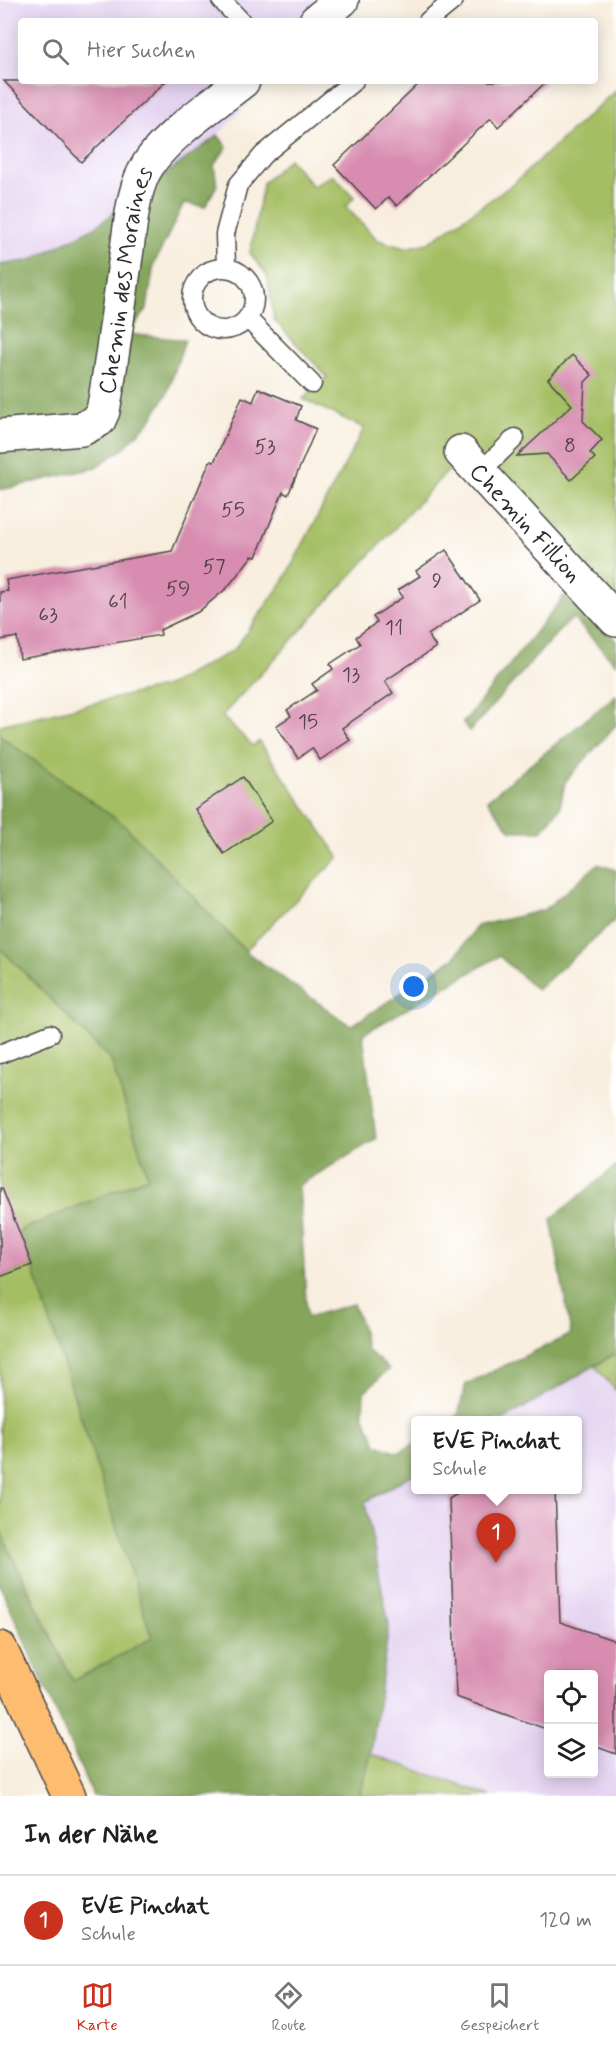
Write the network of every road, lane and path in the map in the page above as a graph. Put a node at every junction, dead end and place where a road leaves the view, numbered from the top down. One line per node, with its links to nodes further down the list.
1 (221, 0): 4 (lane)
2 (342, 0): 5 (street)
3 (454, 0): 6 (lane)
4 (238, 18)
5 (320, 18)
6 (432, 18)
7 (239, 84): 12 (street, Chemin des Moraines)
8 (350, 84): 9 (lane)
9 (226, 267): 10 (lane); 10 (lane)
10 (247, 318): 11 (lane)
11 (312, 384)
12 (0, 436)
13 (515, 438): 14 (lane)
14 (470, 463): 15 (street, Chemin Fillion)
15 (616, 620)
16 (50, 1034): 17 (lane)
17 (0, 1054)
18 (0, 1648): 19 (main road)
19 (69, 1796)

